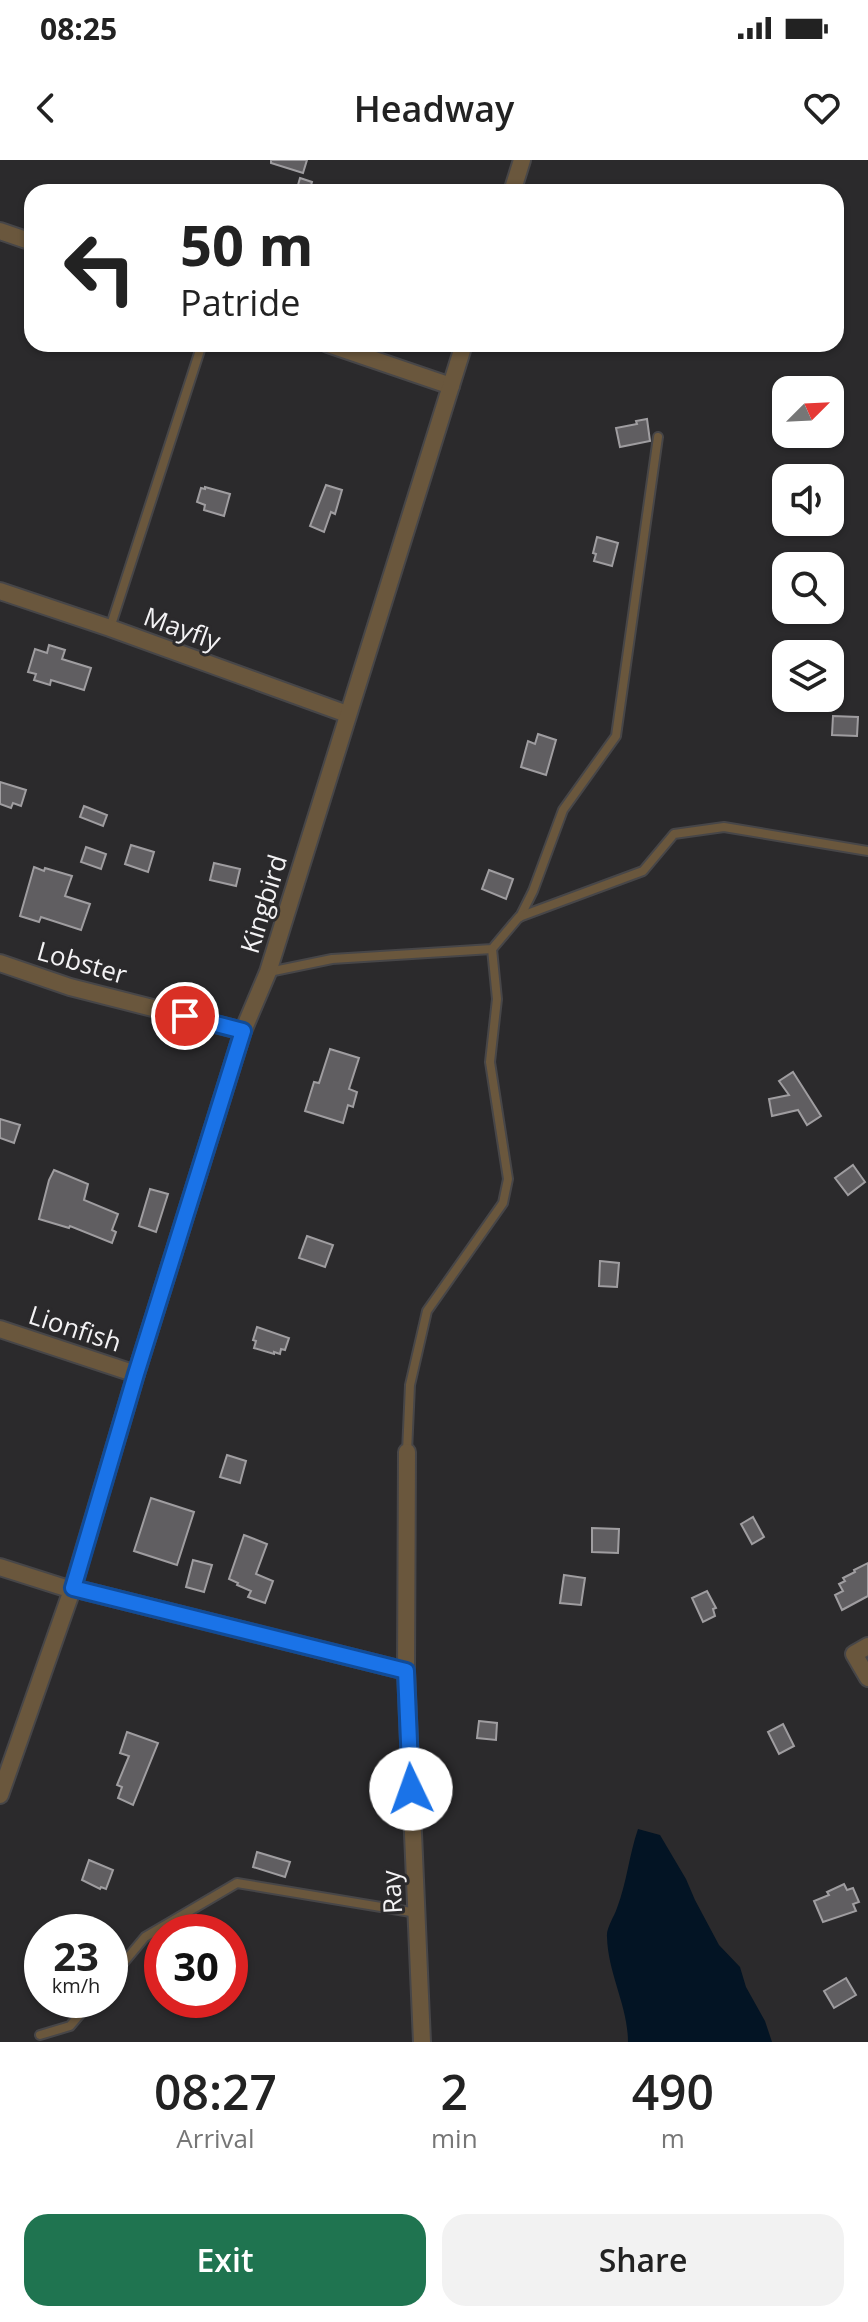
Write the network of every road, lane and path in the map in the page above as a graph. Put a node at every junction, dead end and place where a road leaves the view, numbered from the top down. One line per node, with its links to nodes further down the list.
1 (522, 160): 2 (street)
2 (514, 184)
3 (0, 231): 4 (street)
4 (24, 239)
5 (199, 352): 11 (lane)
6 (351, 352): 8 (street)
7 (462, 352): 8 (street, Kingbird)
8 (451, 386): 12 (street, Kingbird)
9 (658, 437): 14 (lane)
10 (0, 591): 11 (street, Mayfly)
11 (110, 628): 12 (street, Mayfly)
12 (347, 714): 17 (street, Kingbird)
13 (868, 851): 14 (lane)
14 (519, 917): 15 (lane)
15 (492, 949): 17 (lane); 21 (lane)
16 (0, 963): 18 (street, Lobster)
17 (268, 972): 18 (street, Kingbird)
18 (243, 1031): 20 (street, Kingbird)
19 (0, 1329): 20 (street, Lionfish)
20 (136, 1374): 23 (street, Kingbird)
21 (407, 1452): 25 (street, Ray)
22 (1, 1568): 23 (street)
23 (72, 1589): 25 (street); 27 (street, Kingbird)
24 (868, 1646): 26 (street)
25 (406, 1671): 28 (street, Ray)
26 (868, 1678)
27 (0, 1795)
28 (417, 1913): 29 (lane); 32 (street, Ray)
29 (128, 1957)
30 (77, 2018): 31 (lane)
31 (40, 2035)
32 (422, 2042)

